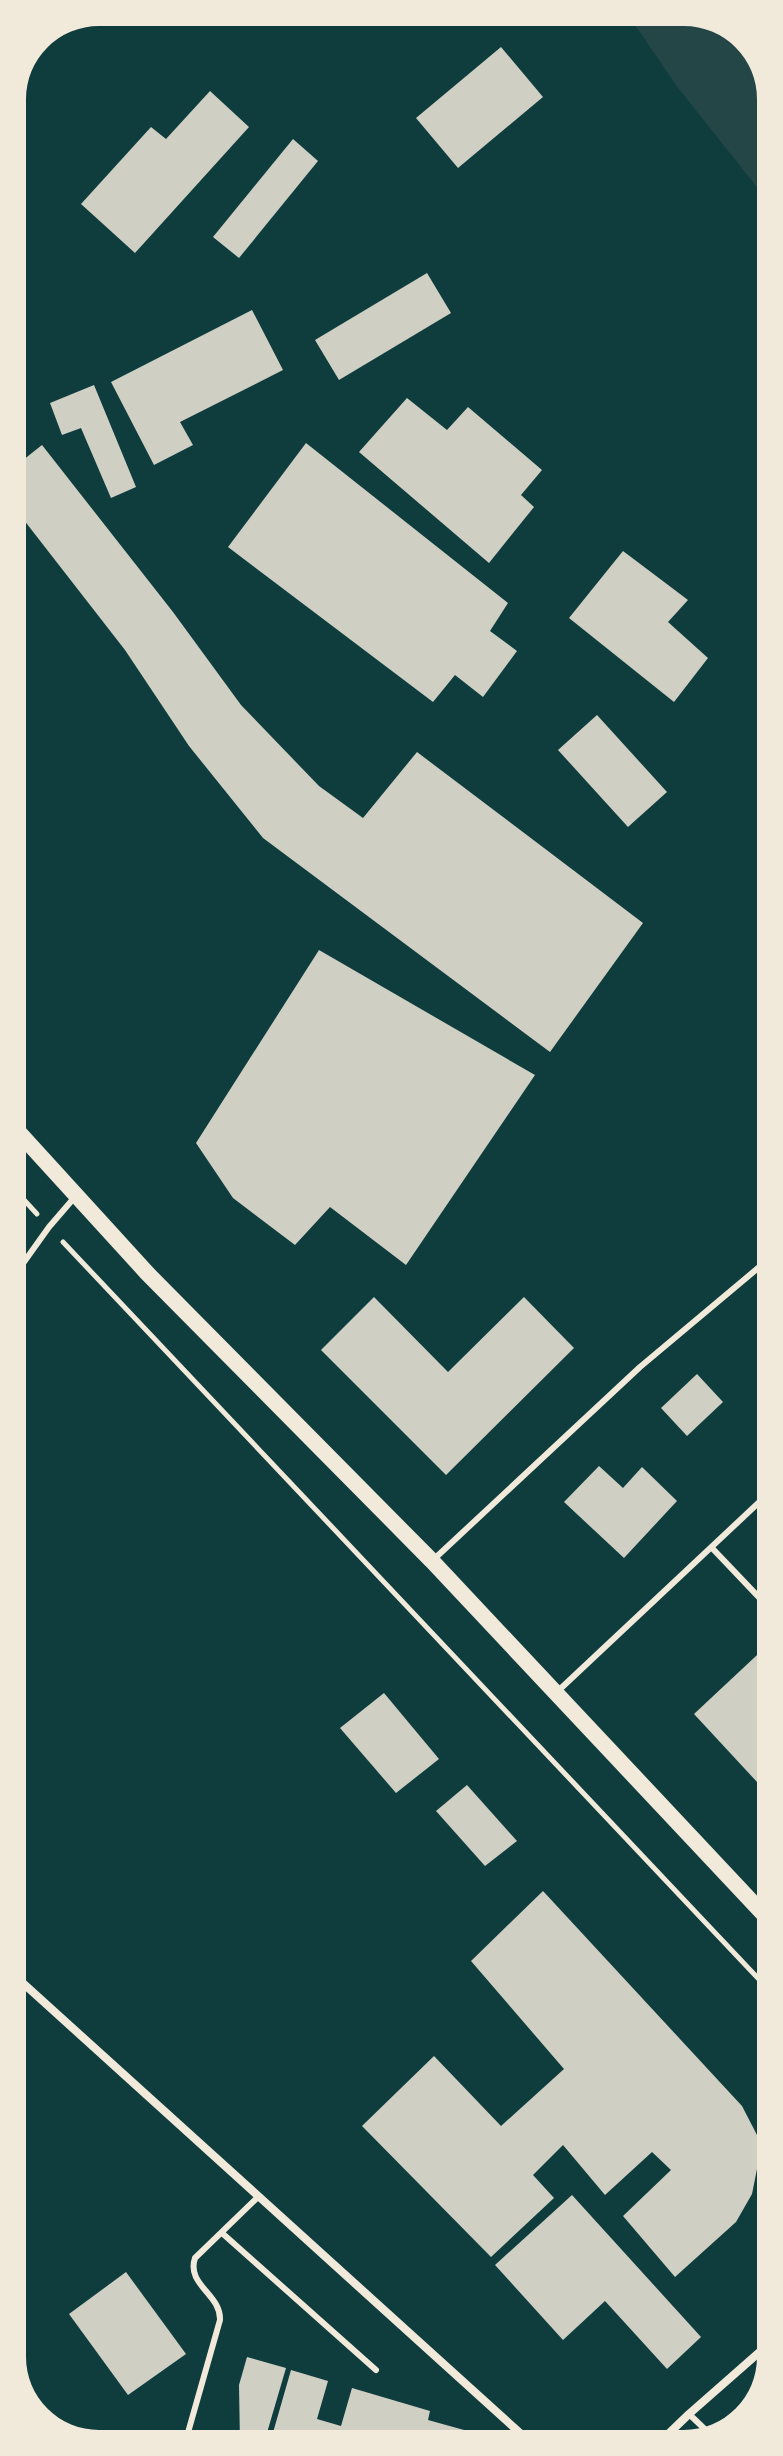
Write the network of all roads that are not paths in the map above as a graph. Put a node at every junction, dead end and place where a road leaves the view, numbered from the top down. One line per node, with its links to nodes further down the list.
1 (26, 1140): 2 (main road)
2 (76, 1195): 3 (lane); 7 (main road)
3 (26, 1259)
4 (757, 1269): 7 (lane)
5 (757, 1505): 6 (lane)
6 (712, 1548): 8 (lane); 9 (lane)
7 (432, 1561): 9 (main road)
8 (757, 1595)
9 (555, 1694): 10 (main road)
10 (757, 1907)
11 (26, 1986): 12 (street)
12 (259, 2196): 13 (lane); 19 (street)
13 (222, 2233): 15 (lane); 18 (lane)
14 (757, 2354): 16 (street)
15 (376, 2370)
16 (689, 2414): 17 (lane); 20 (street)
17 (703, 2428)
18 (189, 2430)
19 (517, 2430)
20 (672, 2430)

